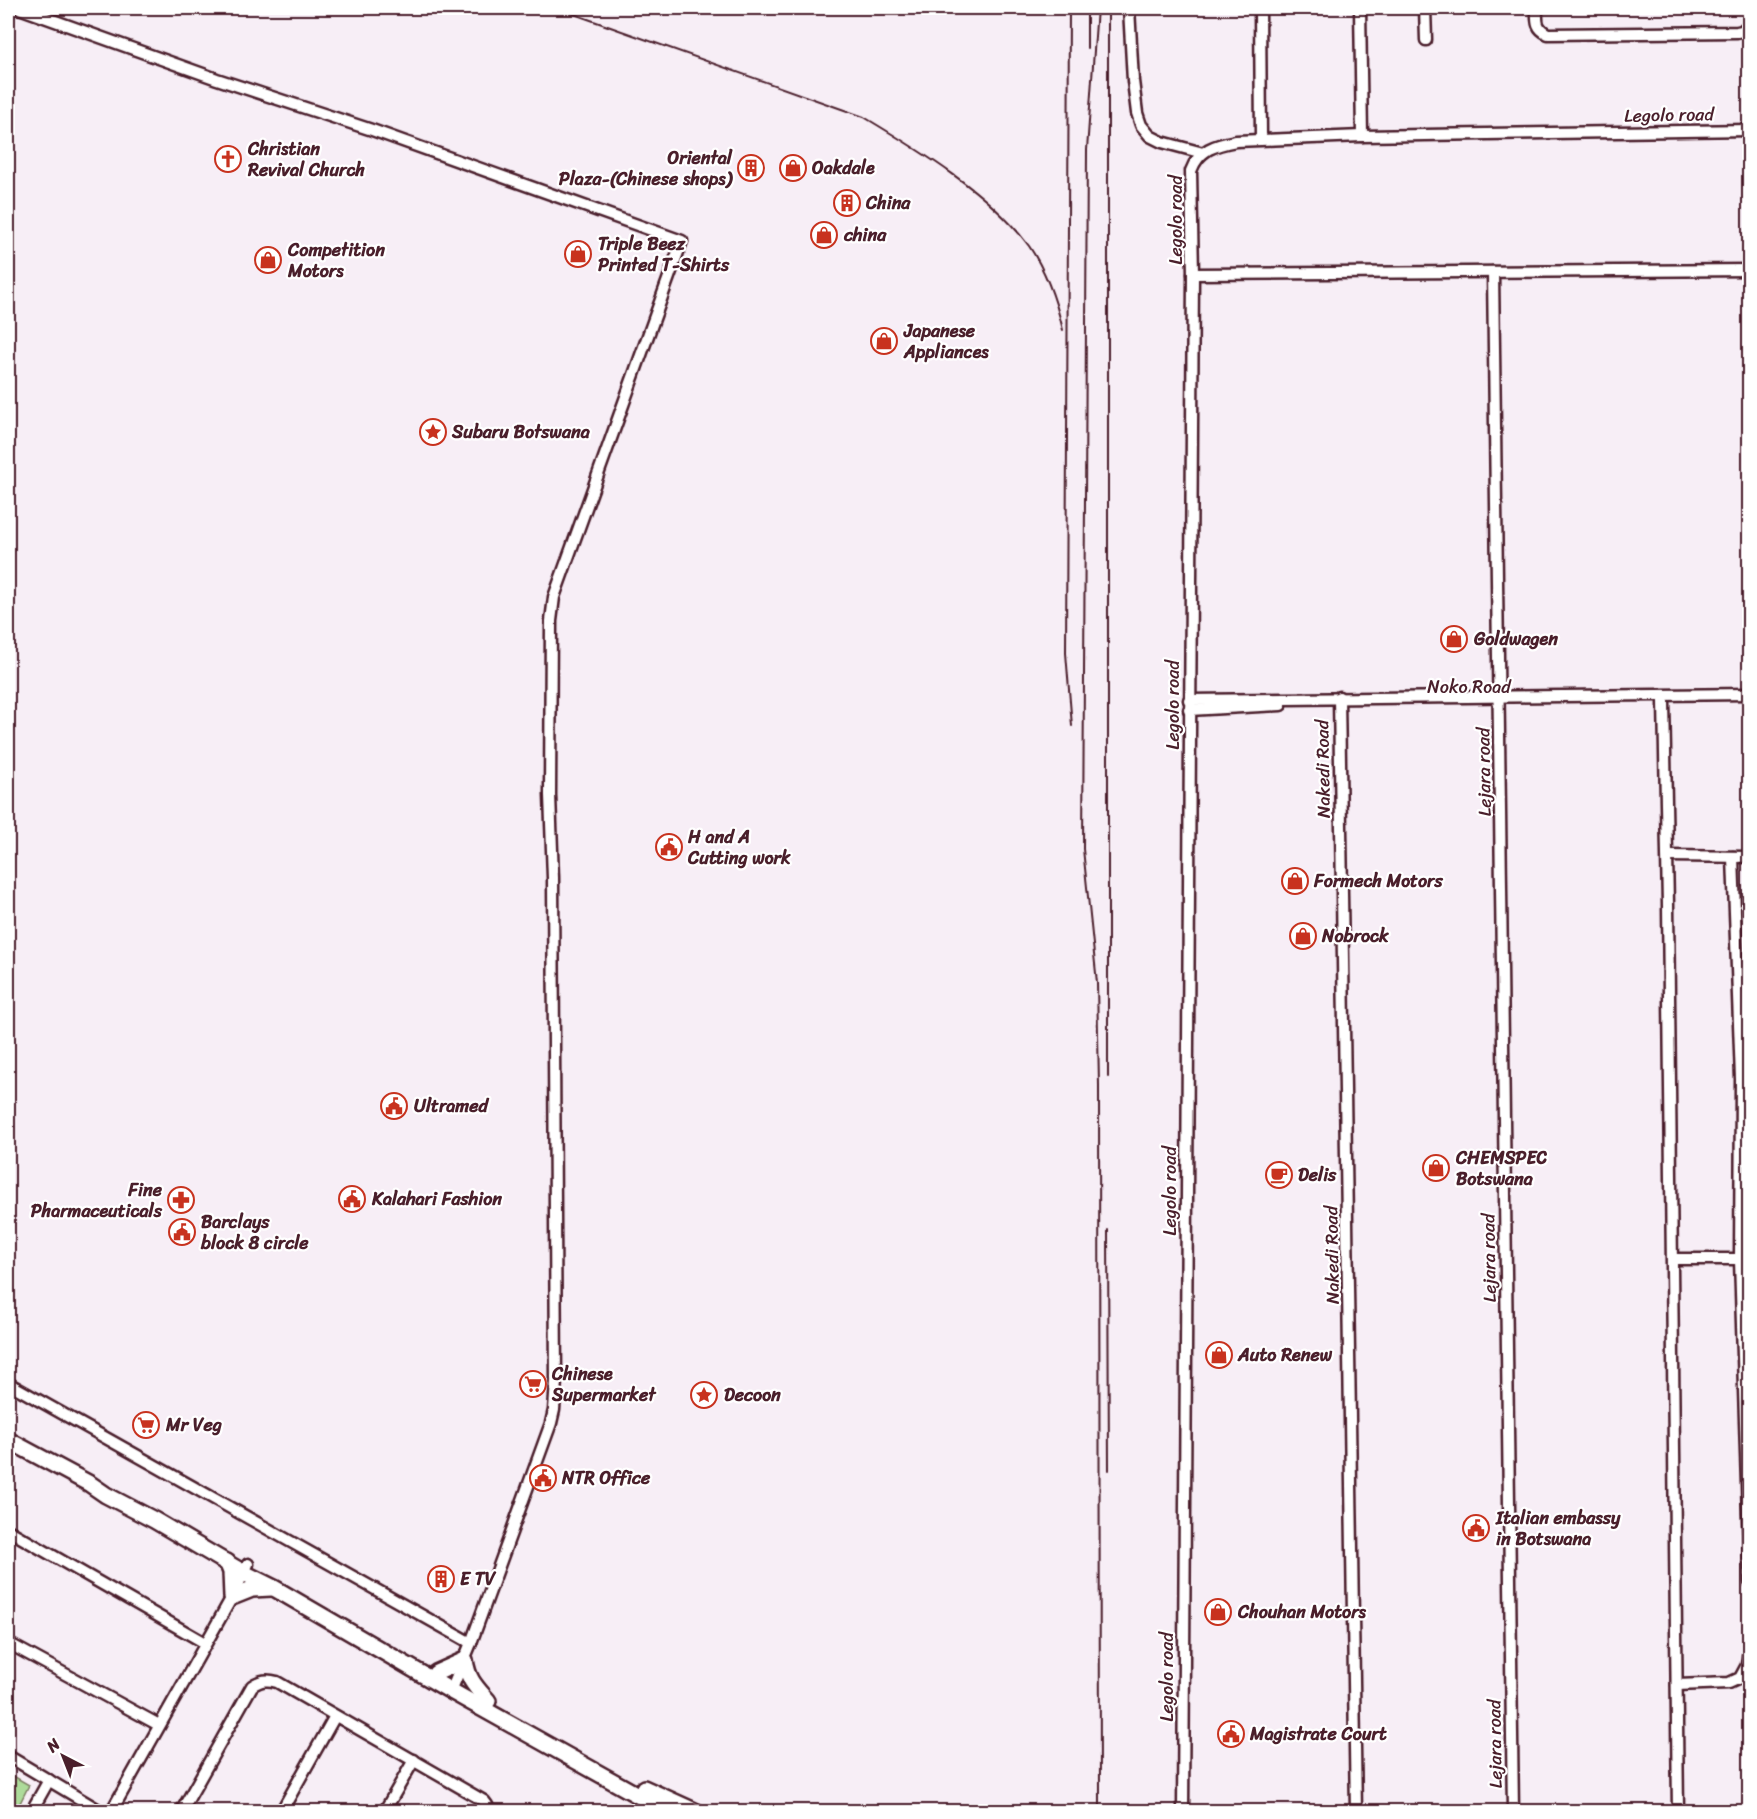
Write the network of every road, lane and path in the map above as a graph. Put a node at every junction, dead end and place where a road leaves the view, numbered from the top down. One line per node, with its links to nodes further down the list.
1 (19, 8): 42 (street)
2 (1129, 8): 12 (street)
3 (1260, 8): 11 (street)
4 (1360, 8): 10 (street)
5 (1425, 8): 8 (street)
6 (1537, 8): 7 (street)
7 (1749, 24)
8 (1426, 40)
9 (1749, 130): 10 (street, Legolo road)
10 (1362, 136): 11 (street, Legolo road)
11 (1261, 139): 12 (street, Legolo road)
12 (1203, 153): 15 (street, Legolo road)
13 (1749, 270): 14 (street)
14 (1493, 272): 15 (street); 19 (street, Lejara road)
15 (1193, 274): 21 (street, Legolo road)
16 (1749, 694): 19 (street)
17 (1749, 699): 20 (street, Noko Road)
18 (1339, 700): 19 (street, Noko Road); 21 (street, Noko Road); 63 (street, Nakedi Road)
19 (1499, 701): 20 (street, Noko Road); 64 (street, Lejara road)
20 (1664, 701): 22 (street)
21 (1189, 705): 62 (street, Legolo road)
22 (1668, 856): 24 (street); 27 (street)
23 (1749, 857): 24 (street)
24 (1733, 858): 25 (street)
25 (1744, 1011): 26 (street)
26 (1745, 1079): 28 (street)
27 (1673, 1260): 28 (street); 45 (street)
28 (1745, 1260): 32 (street)
29 (8, 1383): 42 (street)
30 (8, 1440): 31 (main road)
31 (90, 1484): 34 (main road); 35 (main road)
32 (1748, 1517): 36 (street)
33 (10, 1532): 41 (street)
34 (227, 1562): 35 (main road); 38 (main road)
35 (246, 1568): 37 (main road); 38 (street); 44 (main road)
36 (1749, 1582)
37 (274, 1588): 38 (main road); 46 (main road)
38 (232, 1597): 41 (street)
39 (1749, 1642): 45 (street)
40 (8, 1643): 49 (street)
41 (205, 1643): 49 (street)
42 (471, 1643): 43 (street)
43 (465, 1660): 44 (main road); 46 (street); 47 (main road)
44 (436, 1673): 46 (main road)
45 (1677, 1685): 65 (street)
46 (453, 1687): 47 (main road); 60 (main road)
47 (488, 1701): 61 (main road)
48 (335, 1716): 51 (street); 56 (street); 57 (street)
49 (159, 1725): 55 (street)
50 (8, 1756): 52 (street)
51 (414, 1760): 58 (street); 59 (street)
52 (49, 1779): 53 (street); 54 (street)
53 (31, 1812)
54 (102, 1812)
55 (111, 1812)
56 (181, 1812)
57 (281, 1812)
58 (384, 1812)
59 (486, 1812)
60 (669, 1812)
61 (696, 1812)
62 (1183, 1812)
63 (1356, 1812)
64 (1513, 1812)
65 (1678, 1812)

